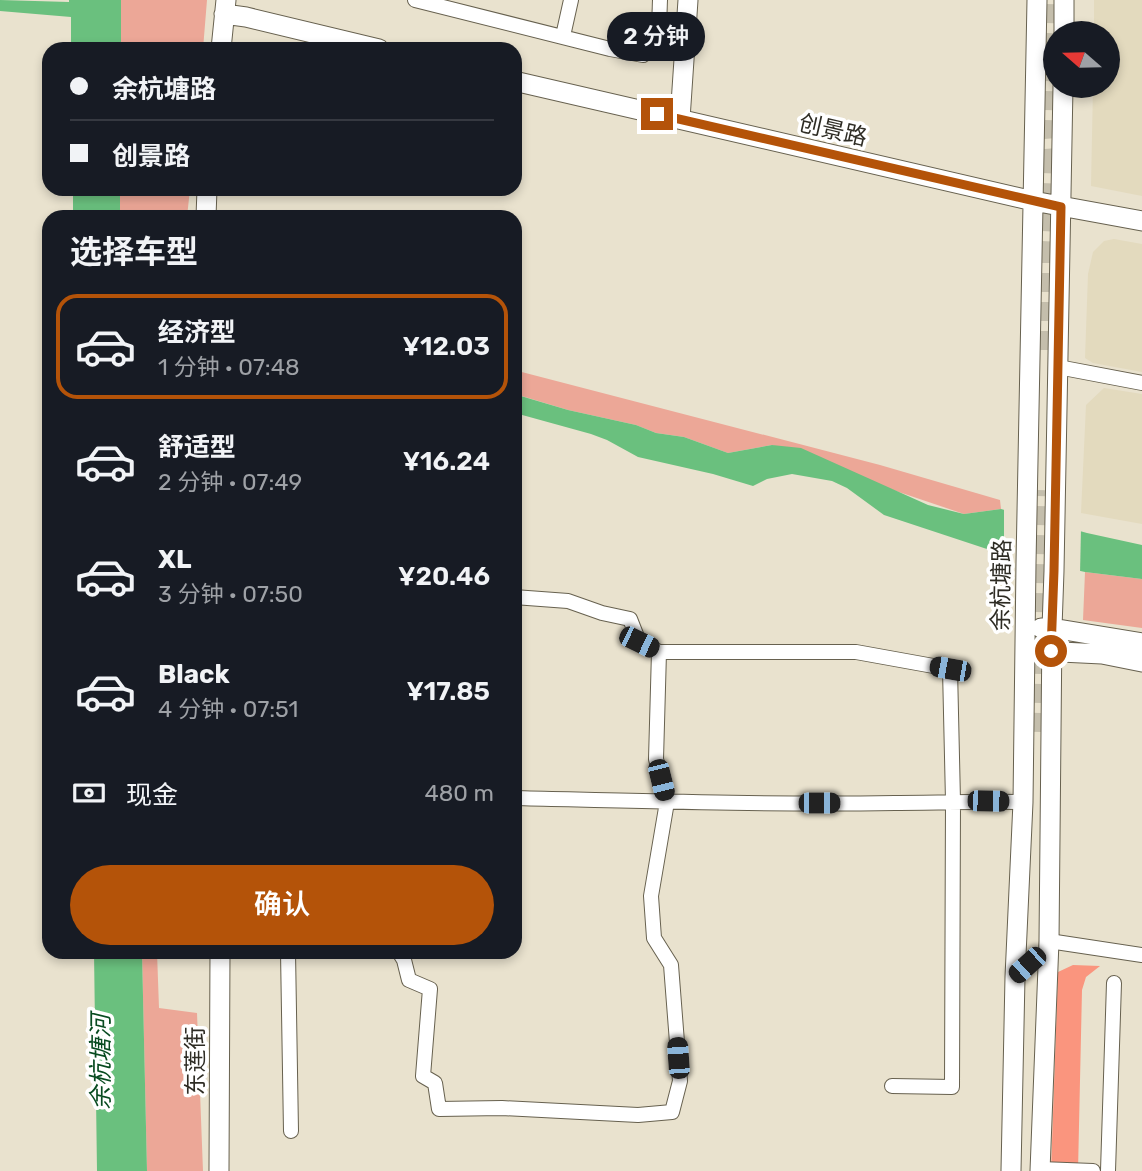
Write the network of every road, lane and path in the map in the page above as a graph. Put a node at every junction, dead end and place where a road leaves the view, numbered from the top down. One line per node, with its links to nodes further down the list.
1 (415, 0): 8 (street)
2 (571, 0): 10 (street)
3 (660, 0): 10 (street)
4 (688, 0): 15 (main road)
5 (1037, 0): 16 (main road, 余杭塘路)
6 (1064, 0): 9 (main road)
7 (225, 7): 11 (main road); 12 (main road)
8 (472, 8): 10 (street)
9 (1064, 21)
10 (563, 36)
11 (222, 42)
12 (350, 42)
13 (522, 83): 15 (main road, 创景路)
14 (1063, 98): 17 (main road)
15 (680, 119): 16 (main road, 创景路)
16 (1033, 201): 17 (main road, 创景路); 22 (main road, 余杭塘路)
17 (1061, 207): 18 (main road, 创景路); 19 (main road)
18 (1142, 220)
19 (1058, 367): 20 (street); 23 (main road)
20 (1142, 383)
21 (522, 598): 27 (street)
22 (1026, 628): 23 (main road); 25 (main road, 余杭塘路)
23 (1052, 628): 24 (main road); 26 (main road)
24 (1142, 643)
25 (1025, 651): 26 (main road); 32 (main road, 余杭塘路)
26 (1051, 651): 28 (main road); 33 (main road)
27 (659, 652): 30 (street); 31 (street)
28 (1142, 662)
29 (522, 798): 31 (street)
30 (953, 801): 31 (street); 32 (street); 41 (street)
31 (667, 802): 37 (street)
32 (1023, 802): 38 (main road, 余杭塘路)
33 (1049, 941): 34 (street); 40 (main road)
34 (1142, 955)
35 (220, 959): 44 (main road, 东莲街)
36 (288, 959): 42 (street)
37 (403, 959)
38 (1015, 977): 40 (main road); 45 (main road, 余杭塘路)
39 (1114, 983): 47 (street)
40 (1047, 989): 43 (main road)
41 (892, 1086)
42 (291, 1131)
43 (1040, 1170): 46 (street)
44 (219, 1171)
45 (1012, 1171)
46 (1093, 1171)
47 (1108, 1171)

